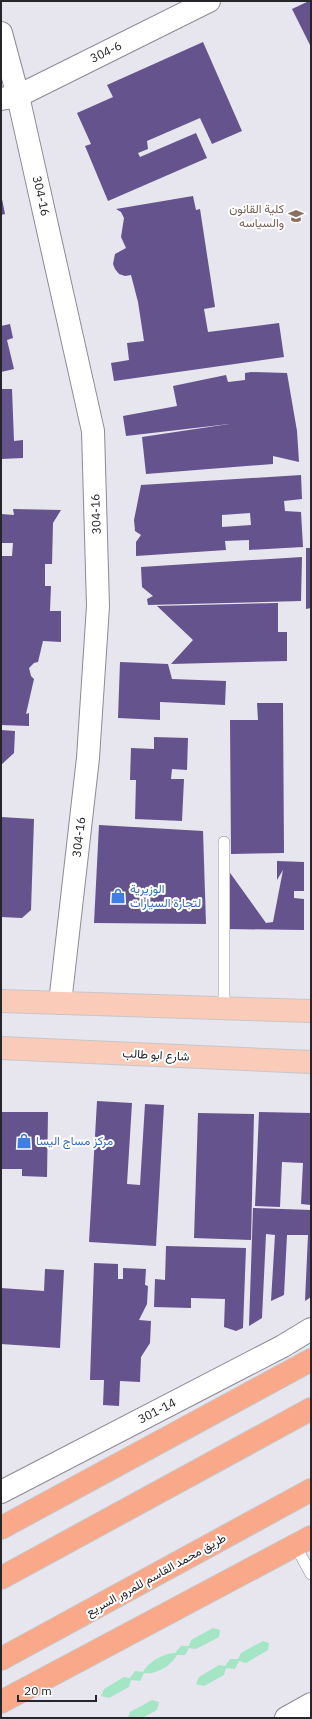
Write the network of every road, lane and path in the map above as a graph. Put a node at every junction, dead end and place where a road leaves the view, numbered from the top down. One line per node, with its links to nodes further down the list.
1 (209, 1): 3 (street, 304-6)
2 (1, 33): 3 (street, 304-16)
3 (10, 97): 6 (street, 304-16)
4 (224, 842): 7 (lane)
5 (1, 1001): 6 (main road)
6 (60, 1003): 7 (main road)
7 (224, 1008): 8 (main road)
8 (311, 1011)
9 (1, 1048): 10 (main road, شارع ابو طالب)
10 (311, 1062)
11 (311, 1329): 15 (street, 301-14)
12 (311, 1360): 16 (highway)
13 (311, 1409): 19 (highway)
14 (311, 1490): 20 (highway, طريق محمد القاسم للمرور السريع)
15 (1, 1492)
16 (1, 1528)
17 (303, 1541): 18 (lane); 21 (highway)
18 (311, 1574)
19 (1, 1578)
20 (1, 1659)
21 (1, 1702)
22 (311, 1704): 23 (street)
23 (286, 1718)

